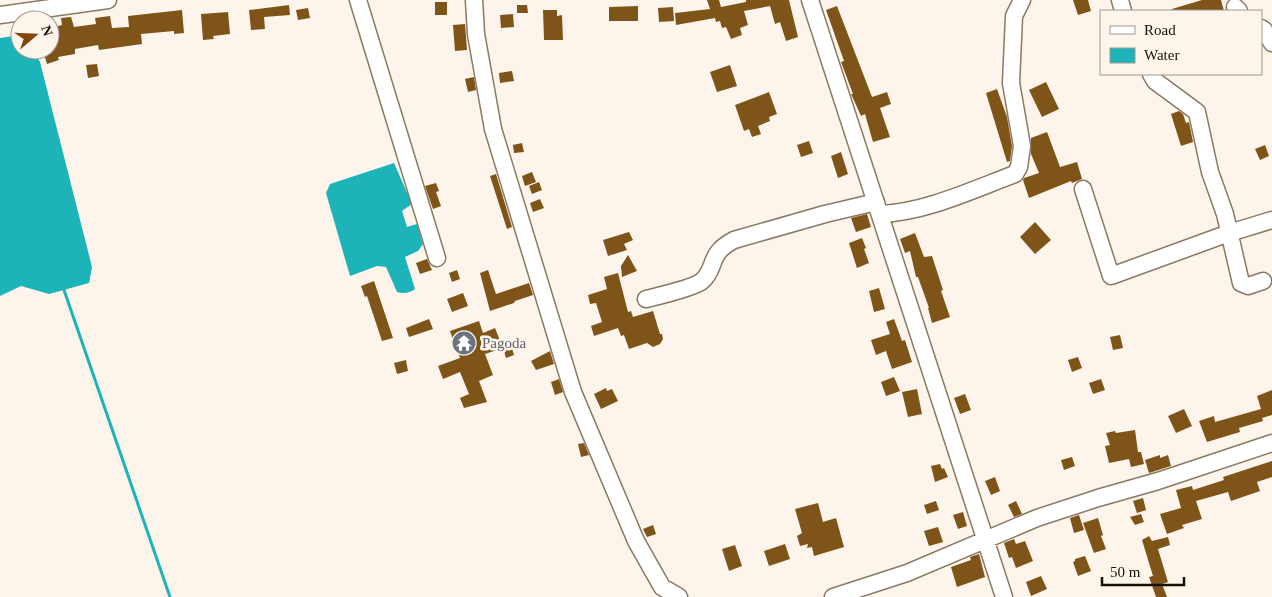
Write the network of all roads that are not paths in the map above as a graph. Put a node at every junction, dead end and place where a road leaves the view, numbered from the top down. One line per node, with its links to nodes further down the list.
1 (108, 0): 6 (street)
2 (358, 0): 14 (street)
3 (474, 0): 19 (street)
4 (810, 0): 11 (street)
5 (1022, 0): 11 (street)
6 (0, 15)
7 (1262, 29): 8 (street)
8 (1272, 44)
9 (1152, 75): 13 (street)
10 (1083, 189): 13 (street)
11 (878, 208): 16 (street); 18 (street)
12 (1272, 220): 13 (street)
13 (1229, 233): 15 (street)
14 (437, 258)
15 (1263, 281)
16 (646, 299)
17 (1272, 443): 18 (street)
18 (985, 541): 20 (street); 21 (street)
19 (680, 597)
20 (833, 597)
21 (1004, 597)

